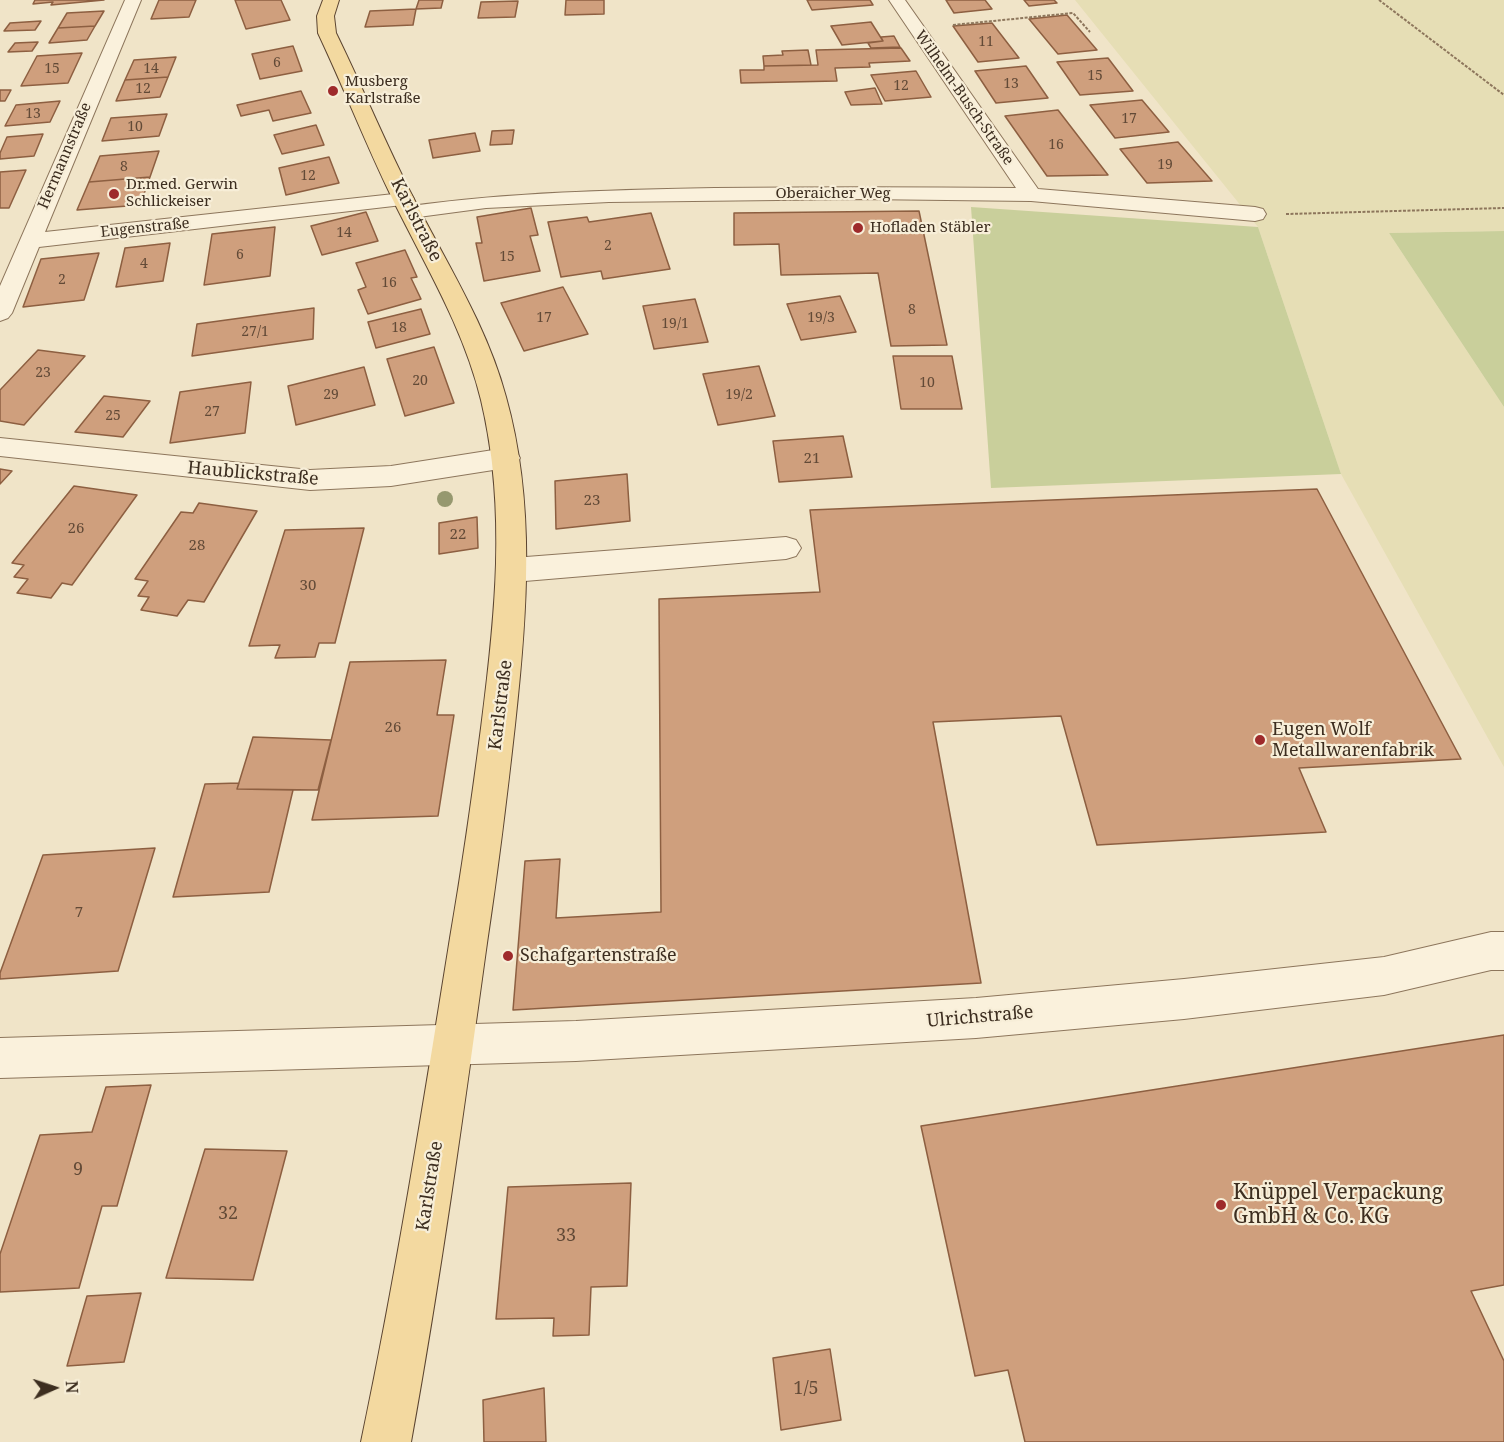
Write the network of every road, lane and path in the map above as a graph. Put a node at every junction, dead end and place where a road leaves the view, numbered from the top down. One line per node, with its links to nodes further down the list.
1 (132, 0): 12 (street, Hermannstraße)
2 (331, 0): 9 (main road, Karlstraße)
3 (897, 0): 5 (street, Wilhelm-Busch-Straße)
4 (1379, 0): 7 (path)
5 (916, 28): 6 (path); 8 (street, Wilhelm-Busch-Straße)
6 (1090, 32)
7 (1504, 95)
8 (1031, 195): 9 (street, Oberaicher Weg); 11 (street, Oberaicher Weg)
9 (407, 206): 12 (street, Eugenstraße); 15 (main road, Karlstraße)
10 (1504, 208): 11 (path)
11 (1256, 214)
12 (29, 241): 13 (street, Hermannstraße)
13 (0, 313)
14 (0, 447): 15 (street, Haublickstraße)
15 (506, 458): 17 (main road, Karlstraße)
16 (786, 548): 17 (street)
17 (513, 570): 19 (main road, Karlstraße)
18 (1504, 951): 19 (street, Ulrichstraße)
19 (452, 1046): 20 (street); 21 (main road, Karlstraße)
20 (3, 1065)
21 (386, 1442)

